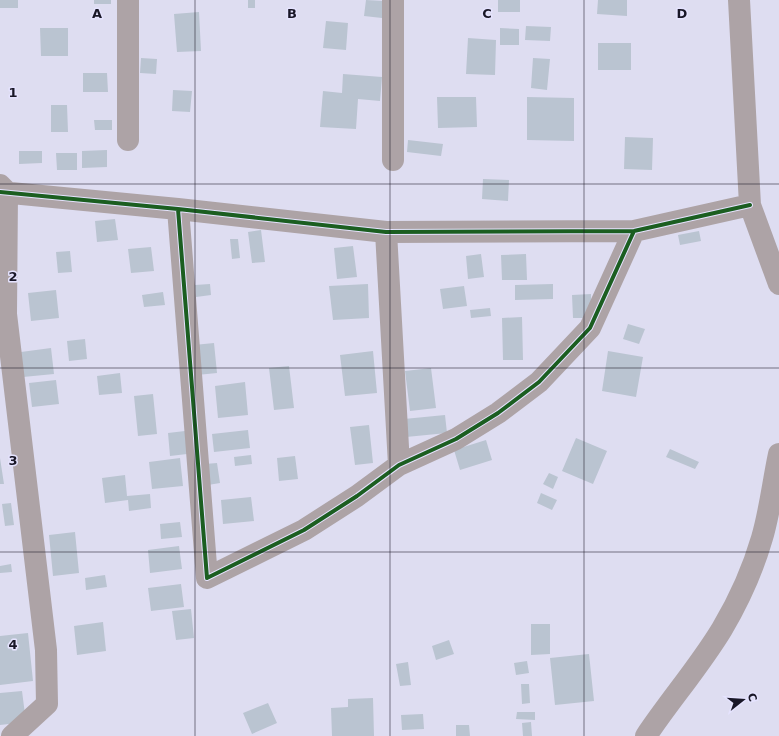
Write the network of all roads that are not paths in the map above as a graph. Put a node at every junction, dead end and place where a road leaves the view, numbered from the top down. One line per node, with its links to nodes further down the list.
1 (128, 0): 4 (street)
2 (393, 0): 5 (street)
3 (739, 0): 7 (street)
4 (128, 140)
5 (393, 160)
6 (2, 189): 8 (street); 14 (street)
7 (750, 205): 9 (street); 11 (street)
8 (178, 209): 10 (street); 13 (street)
9 (634, 231): 10 (street); 13 (street)
10 (386, 232): 13 (street)
11 (779, 284)
12 (779, 454): 15 (street)
13 (398, 465)
14 (12, 736)
15 (646, 736)

